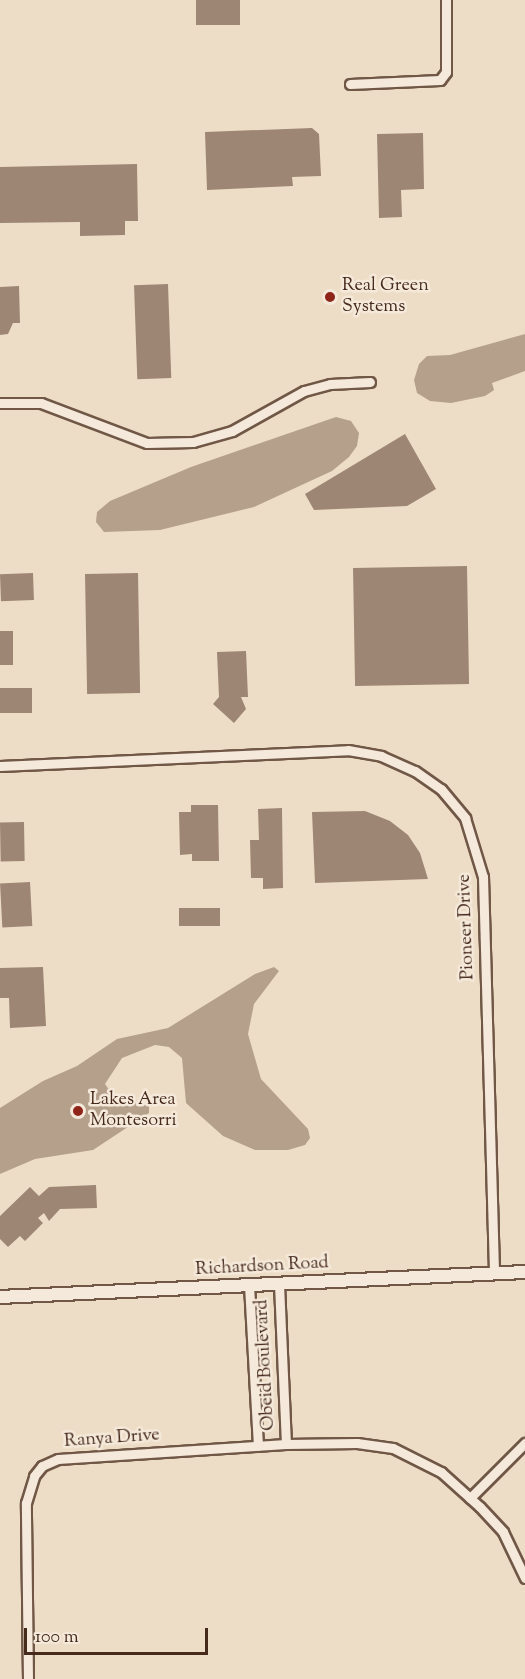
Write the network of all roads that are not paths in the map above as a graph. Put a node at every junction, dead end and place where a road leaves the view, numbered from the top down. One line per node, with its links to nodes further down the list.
1 (446, 0): 2 (street)
2 (350, 84)
3 (370, 382): 4 (street)
4 (0, 403)
5 (0, 766): 7 (street, Pioneer Drive)
6 (525, 1272): 7 (street, Richardson Road)
7 (494, 1273): 8 (street, Richardson Road)
8 (279, 1284): 9 (street, Richardson Road); 12 (street, Obeid Boulevard)
9 (249, 1285): 10 (street, Richardson Road); 13 (street, Obeid Boulevard)
10 (0, 1297)
11 (525, 1443): 14 (street)
12 (286, 1444): 13 (street, Ranya Drive); 14 (street, Ranya Drive)
13 (258, 1446): 16 (street, Ranya Drive)
14 (470, 1498): 15 (street, Ranya Drive)
15 (525, 1578)
16 (28, 1679)

